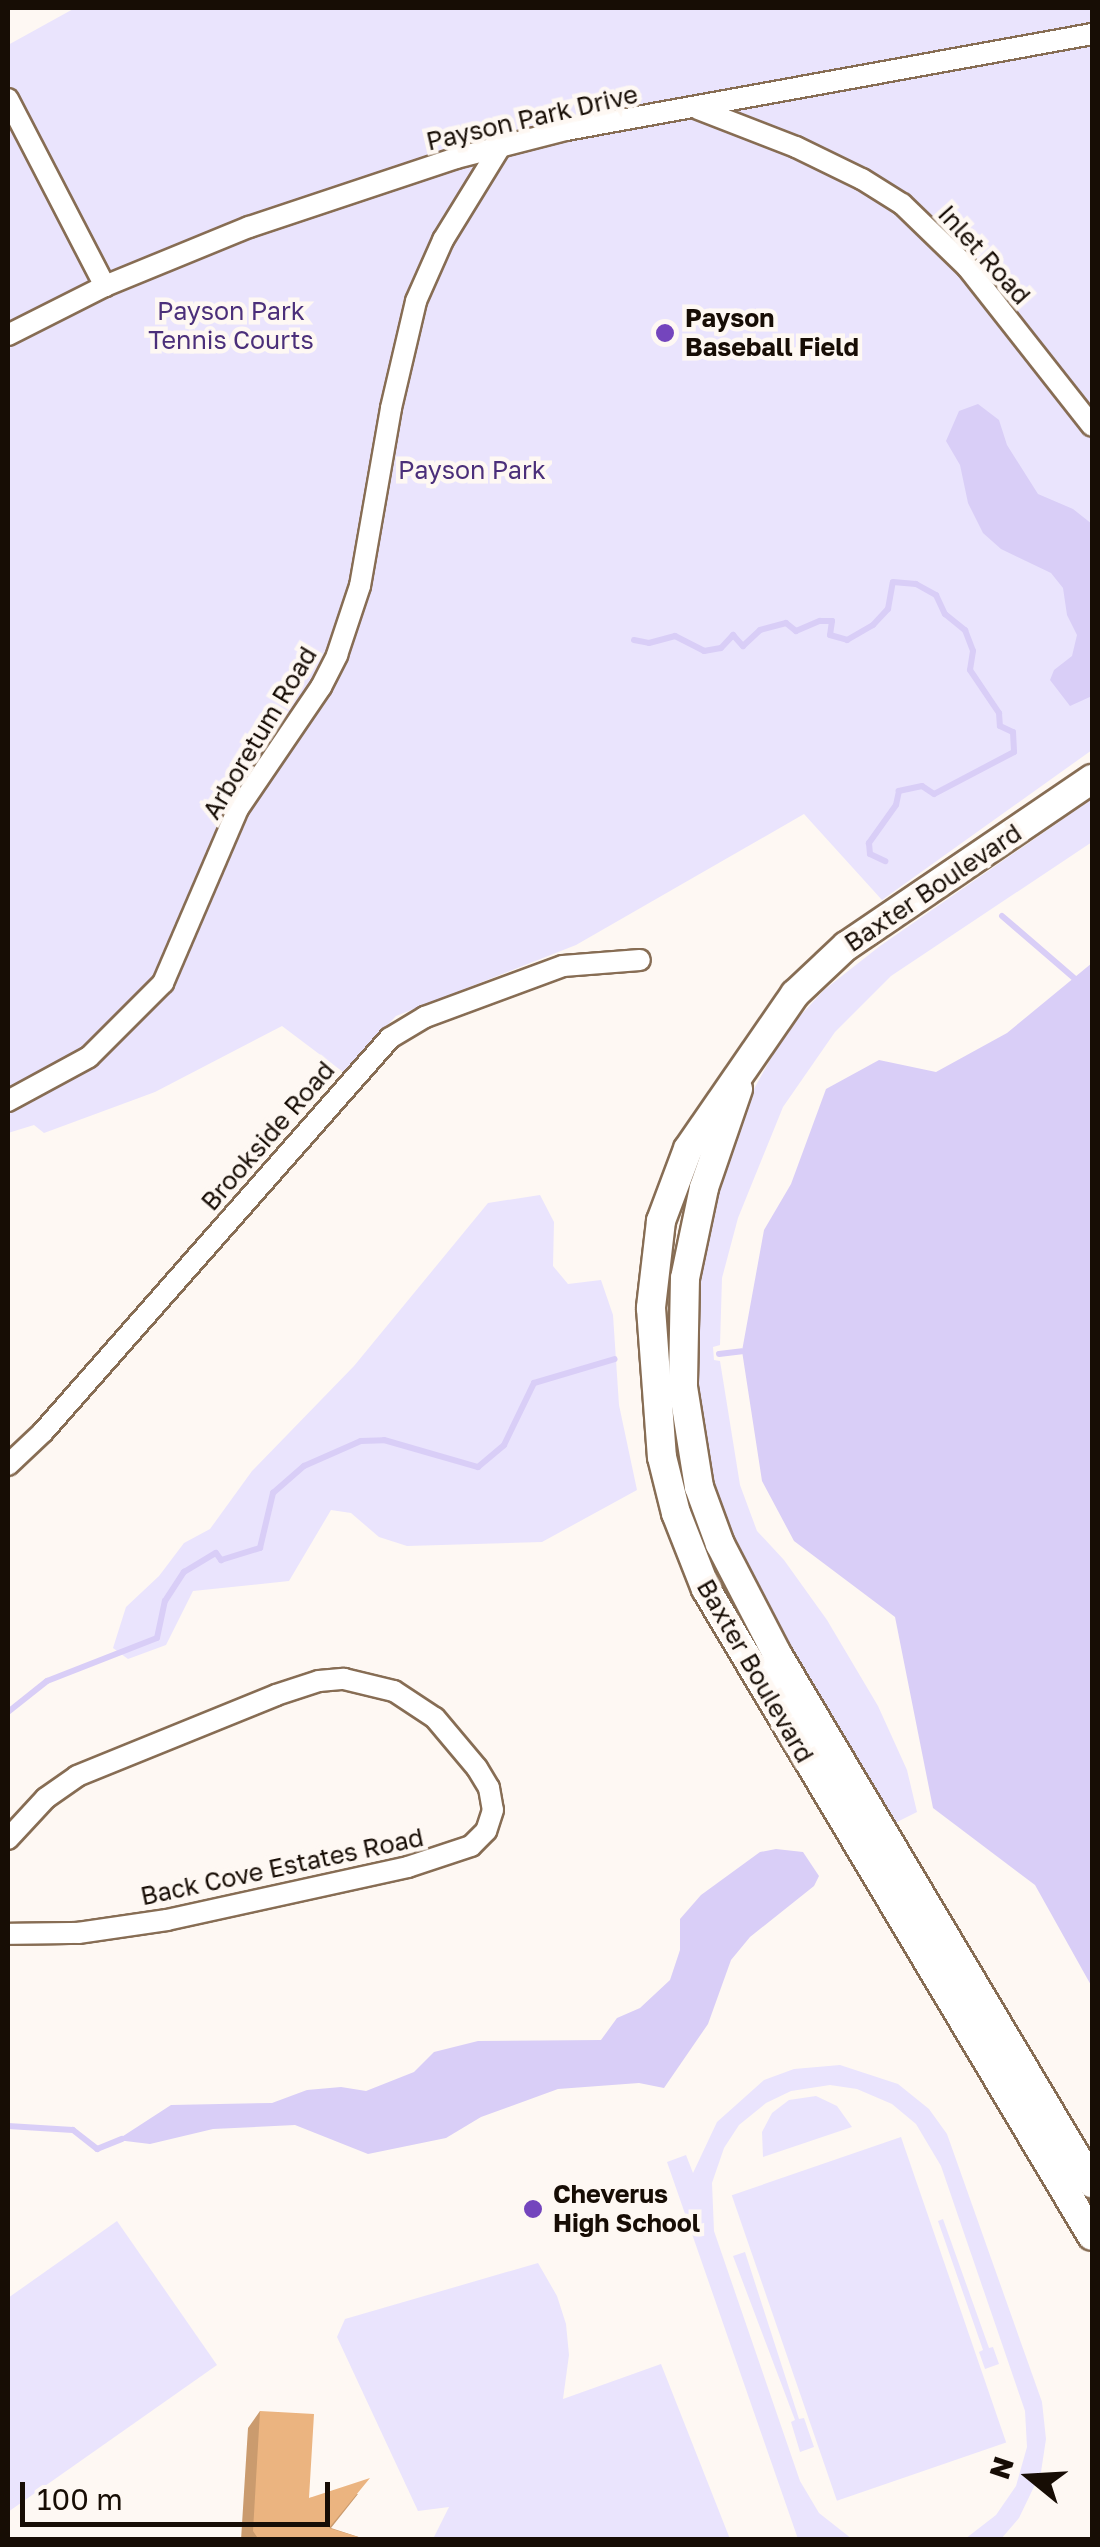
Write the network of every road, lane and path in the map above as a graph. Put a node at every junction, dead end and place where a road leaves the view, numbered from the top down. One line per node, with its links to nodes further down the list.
1 (1092, 34): 3 (street, Payson Park Drive)
2 (8, 98): 5 (street)
3 (696, 109): 4 (street, Payson Park Drive); 7 (street, Inlet Road)
4 (499, 149): 5 (street, Payson Park Drive); 11 (street, Arboretum Road)
5 (105, 286): 6 (street, Payson Park Drive)
6 (8, 335)
7 (1092, 426)
8 (1092, 780): 10 (street, Baxter Boulevard)
9 (640, 960): 12 (street, Brookside Road)
10 (750, 1058): 15 (street, Baxter Boulevard); 16 (street, Baxter Boulevard)
11 (8, 1101)
12 (8, 1466)
13 (8, 1838): 14 (street, Back Cove Estates Road)
14 (8, 1934)
15 (1092, 2183)
16 (1092, 2236)

